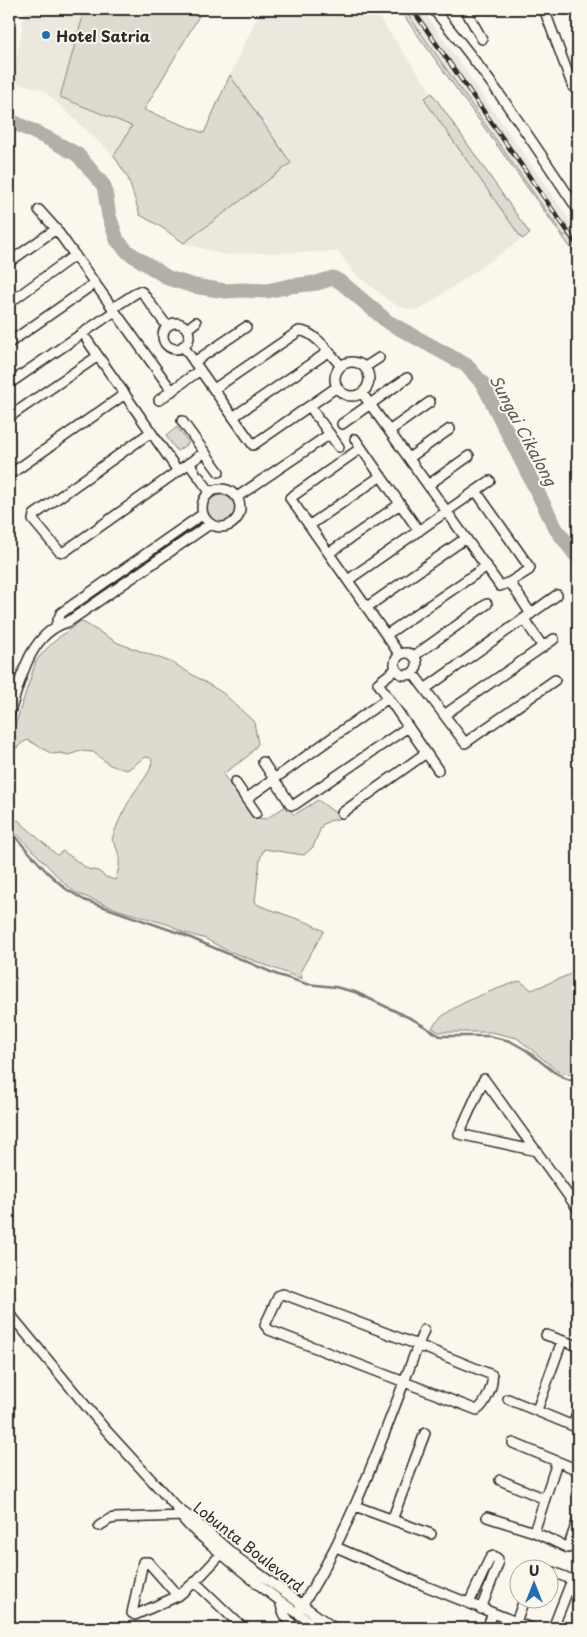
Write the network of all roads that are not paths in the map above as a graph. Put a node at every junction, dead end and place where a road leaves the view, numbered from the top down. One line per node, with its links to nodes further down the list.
1 (433, 9): 7 (street)
2 (465, 9): 4 (street)
3 (544, 9): 5 (street)
4 (482, 38)
5 (573, 87)
6 (40, 210): 8 (street)
7 (578, 210)
8 (56, 229): 9 (street); 10 (street)
9 (13, 255): 11 (street)
10 (75, 256): 12 (street); 13 (street)
11 (9, 262)
12 (95, 283): 14 (street); 20 (street)
13 (9, 303)
14 (114, 309): 16 (street); 30 (street); 33 (street)
15 (196, 322): 18 (street)
16 (168, 326): 18 (street); 21 (street)
17 (246, 327): 25 (street)
18 (186, 329): 21 (street)
19 (87, 340): 23 (street)
20 (9, 343)
21 (183, 346): 25 (street)
22 (328, 352): 26 (street); 32 (street); 41 (street)
23 (98, 356): 35 (street); 40 (street)
24 (378, 358): 27 (street)
25 (194, 362): 28 (street)
26 (341, 366): 27 (street); 31 (street)
27 (365, 367): 34 (street)
28 (200, 370): 32 (street); 33 (street)
29 (407, 378): 38 (street)
30 (10, 383)
31 (337, 387): 34 (street); 39 (street)
32 (214, 389): 41 (street)
33 (172, 391): 36 (street)
34 (362, 393): 38 (street)
35 (125, 394): 46 (street); 57 (street)
36 (159, 400)
37 (430, 402): 45 (street)
38 (370, 404): 43 (street); 45 (street)
39 (310, 406): 41 (street); 47 (street)
40 (9, 417)
41 (233, 417)
42 (182, 421): 50 (street)
43 (342, 424)
44 (450, 429): 53 (street)
45 (389, 431): 53 (street)
46 (151, 432): 55 (street); 55 (street)
47 (330, 434): 51 (street); 63 (street)
48 (355, 439): 49 (street)
49 (361, 448): 51 (street); 58 (street)
50 (205, 452): 54 (street); 56 (street)
51 (342, 453): 68 (street)
52 (469, 456): 60 (street)
53 (409, 458): 60 (street)
54 (189, 463): 55 (street); 62 (street)
55 (178, 471)
56 (219, 472)
57 (9, 475)
58 (380, 476): 64 (street); 68 (street)
59 (490, 481): 61 (street)
60 (428, 485): 65 (street)
61 (476, 491): 65 (street); 74 (street)
62 (210, 492): 63 (street); 66 (street)
63 (237, 497): 67 (street)
64 (400, 504): 69 (street); 71 (street)
65 (447, 511): 69 (street); 70 (street)
66 (203, 514): 67 (street); 79 (street)
67 (210, 524): 79 (street)
68 (310, 525): 71 (street)
69 (419, 531): 73 (street)
70 (466, 538): 72 (street); 77 (street)
71 (329, 554): 73 (street)
72 (486, 566): 74 (street); 80 (street)
73 (348, 580): 77 (street)
74 (510, 582): 78 (street)
75 (557, 595): 78 (street)
76 (487, 604): 84 (street)
77 (367, 607): 80 (street)
78 (527, 616): 82 (street); 88 (street)
79 (56, 625): 91 (street)
80 (386, 635): 83 (street)
81 (554, 639): 82 (street)
82 (543, 647): 90 (street)
83 (400, 655): 84 (street); 85 (street)
84 (414, 656): 86 (street)
85 (396, 670): 86 (street); 89 (street)
86 (413, 673): 88 (street)
87 (555, 680): 90 (street)
88 (425, 689): 90 (street)
89 (388, 698): 92 (street); 96 (street)
90 (444, 715)
91 (9, 716)
92 (408, 727): 93 (street); 96 (street)
93 (426, 753): 95 (street); 100 (street)
94 (263, 762): 96 (street)
95 (438, 770)
96 (274, 779): 98 (street)
97 (235, 782): 98 (street)
98 (246, 798): 99 (street)
99 (256, 813)
100 (342, 813)
101 (537, 1150): 101 (street); 102 (street)
102 (578, 1209)
103 (9, 1313): 121 (street, Lobunta Boulevard)
104 (424, 1330): 107 (street)
105 (546, 1335): 106 (street)
106 (562, 1341): 108 (street); 111 (street)
107 (418, 1345): 109 (street); 109 (street); 109 (street)
108 (578, 1346)
109 (404, 1383): 120 (street)
110 (508, 1399): 111 (street)
111 (537, 1410): 113 (street)
112 (578, 1410): 113 (street)
113 (576, 1427)
114 (425, 1432): 123 (street)
115 (513, 1443): 116 (street)
116 (557, 1462): 117 (street); 119 (street)
117 (578, 1470)
118 (500, 1480): 119 (street)
119 (545, 1499): 126 (street)
120 (355, 1506): 123 (street); 128 (street)
121 (185, 1516): 125 (street); 130 (street, Lobunta Boulevard)
122 (487, 1517): 126 (street)
123 (392, 1520): 127 (street)
124 (578, 1520): 129 (street)
125 (99, 1526)
126 (534, 1532): 129 (street)
127 (431, 1534)
128 (336, 1547): 137 (street); 138 (street)
129 (568, 1548): 131 (street)
130 (224, 1551): 134 (street); 136 (street, Lobunta Boulevard); 138 (street, Lobunta Boulevard)
131 (578, 1552)
132 (560, 1575): 133 (street)
133 (575, 1581): 149 (street)
134 (195, 1582): 135 (street); 144 (street)
135 (178, 1596): 135 (street)
136 (281, 1602): 138 (street, Lobunta Boulevard); 145 (street)
137 (469, 1603): 139 (street); 139 (street)
138 (300, 1609): 143 (street, Lobunta Boulevard)
139 (481, 1609): 141 (street)
140 (520, 1610): 142 (street)
141 (493, 1613): 142 (street); 147 (street)
142 (516, 1622): 148 (street)
143 (318, 1626): 146 (street, Lobunta Boulevard)
144 (243, 1628)
145 (296, 1628)
146 (334, 1628)
147 (487, 1628)
148 (529, 1628)
149 (552, 1628)

